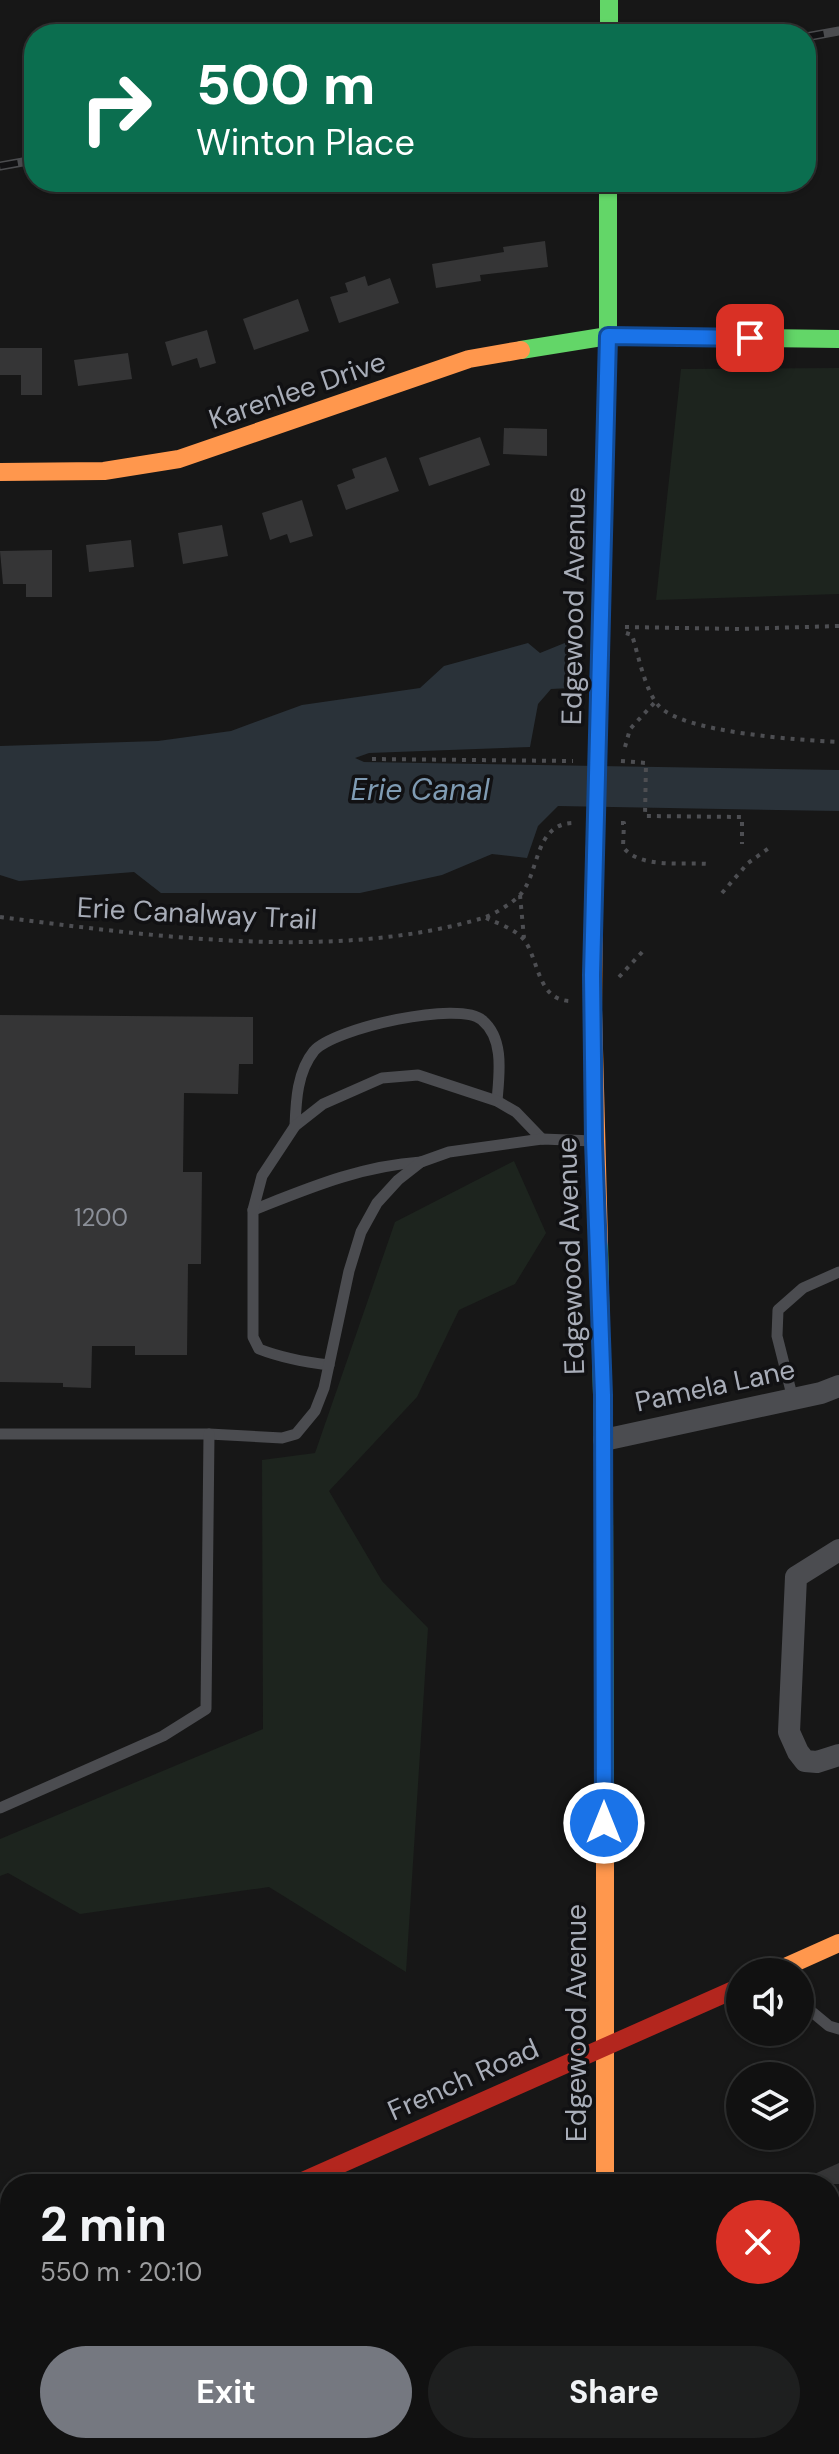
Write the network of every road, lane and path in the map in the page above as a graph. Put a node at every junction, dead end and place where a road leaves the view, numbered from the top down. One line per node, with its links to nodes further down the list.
1 (609, 0): 2 (street)
2 (609, 24)
3 (608, 192): 4 (street, Edgewood Avenue)
4 (608, 336): 5 (street, Karenlee Drive); 6 (street, Karenlee Drive); 8 (street, Edgewood Avenue)
5 (839, 339)
6 (0, 472)
7 (839, 626): 8 (path)
8 (601, 627): 9 (path); 31 (street, Edgewood Avenue, bridge)
9 (656, 701): 10 (path); 17 (path)
10 (839, 742)
11 (372, 759): 12 (path)
12 (575, 761)
13 (582, 823): 21 (path, Erie Canalway Trail)
14 (610, 823): 15 (path)
15 (623, 828)
16 (623, 842): 19 (path)
17 (742, 844)
18 (769, 848): 20 (path)
19 (708, 864)
20 (722, 893)
21 (520, 895): 23 (path, Erie Canalway Trail); 24 (path)
22 (0, 917): 23 (path, Erie Canalway Trail)
23 (486, 918): 24 (path)
24 (525, 941): 27 (path)
25 (644, 950): 26 (path)
26 (610, 984)
27 (572, 1001)
28 (497, 1101): 29 (lane); 29 (lane); 30 (lane)
29 (295, 1126): 33 (lane)
30 (542, 1139): 31 (lane); 32 (lane)
31 (594, 1141): 40 (street, Edgewood Avenue)
32 (421, 1162): 33 (lane); 35 (lane)
33 (253, 1210): 35 (lane)
34 (839, 1272): 37 (lane)
35 (329, 1365): 39 (lane)
36 (839, 1386): 37 (street, Pamela Lane)
37 (793, 1399): 40 (street, Pamela Lane)
38 (0, 1434): 39 (lane)
39 (209, 1434): 43 (lane)
40 (604, 1440): 49 (street, Edgewood Avenue)
41 (839, 1550): 42 (street)
42 (839, 1755)
43 (0, 1808)
44 (839, 1943): 45 (street)
45 (806, 1958)
46 (726, 1993): 49 (street, French Road)
47 (814, 2014): 48 (lane)
48 (839, 2029)
49 (604, 2047): 50 (street, French Road); 51 (street, Edgewood Avenue)
50 (318, 2174)
51 (605, 2174)

